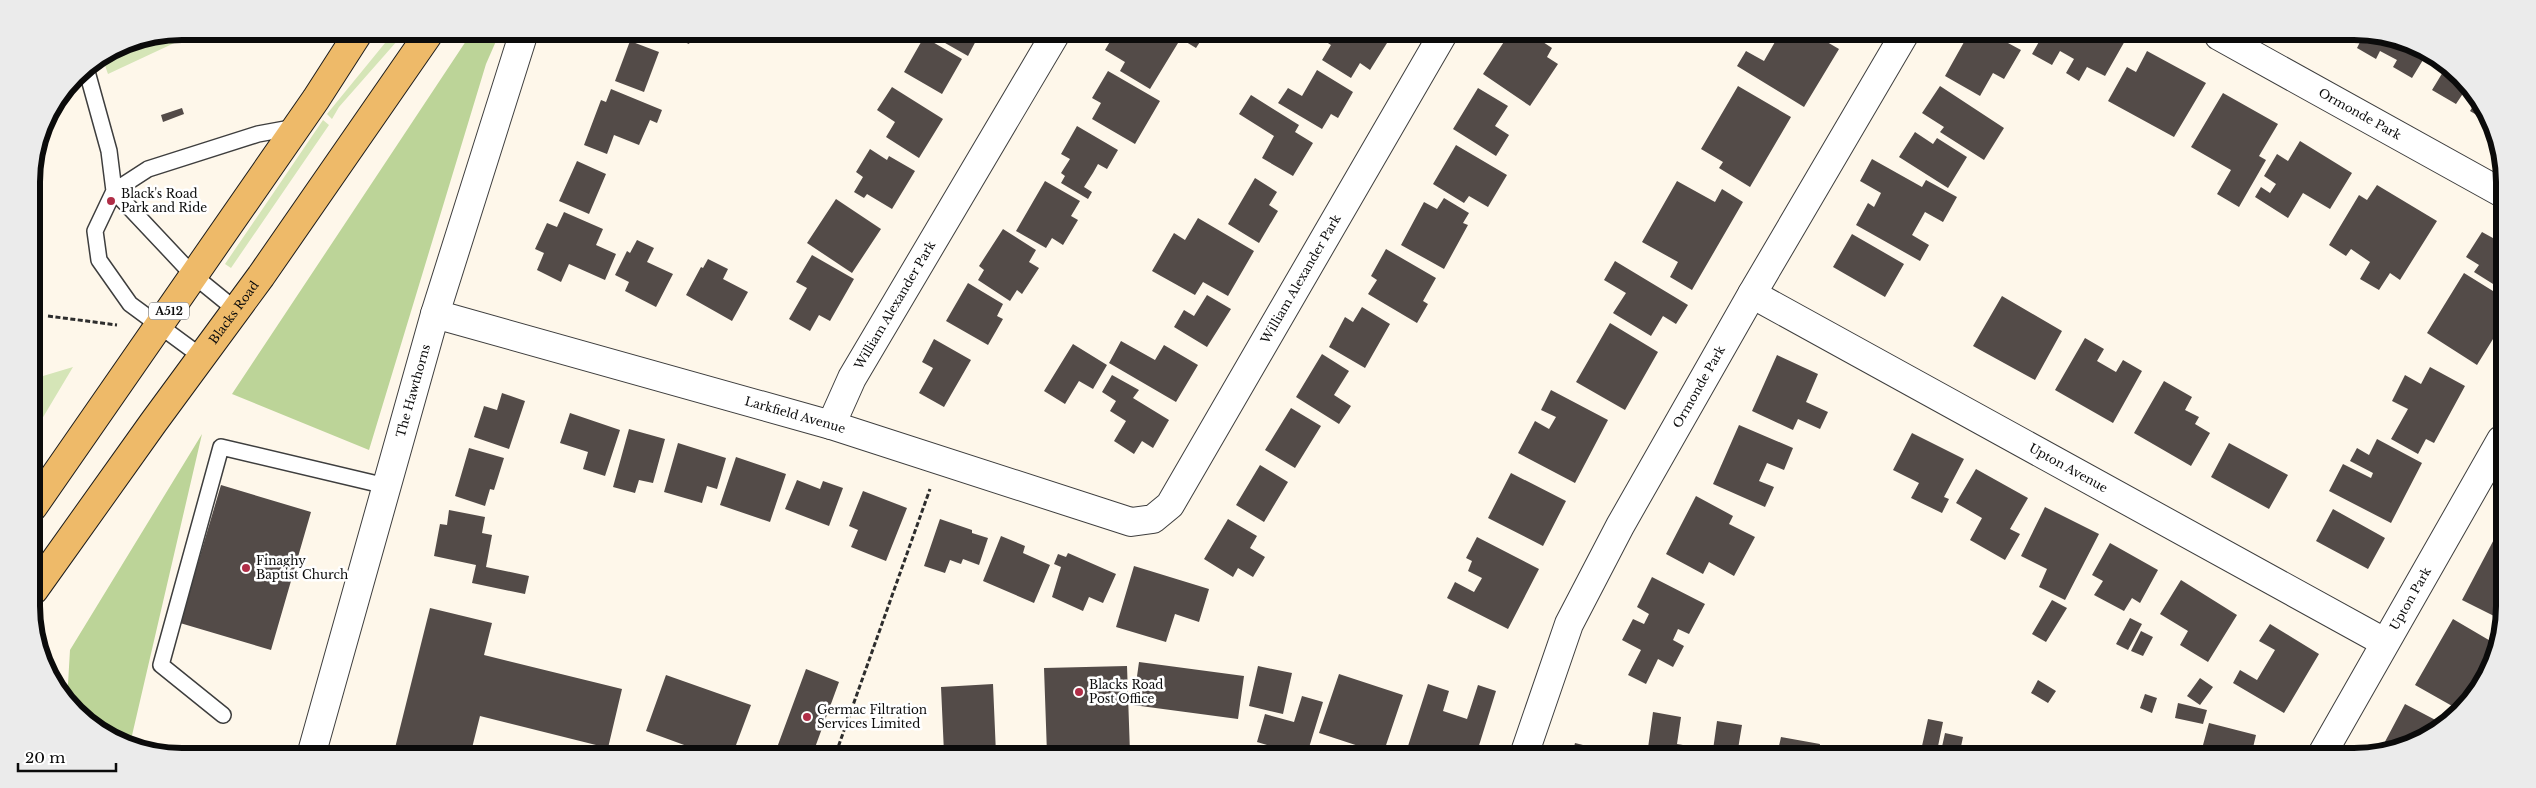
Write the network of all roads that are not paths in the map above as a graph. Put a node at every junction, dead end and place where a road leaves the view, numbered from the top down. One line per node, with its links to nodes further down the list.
1 (354, 40): 9 (main road, A512)
2 (424, 40): 14 (main road, Blacks Road)
3 (521, 40): 15 (street, The Hawthorns)
4 (1052, 40): 18 (street, William Alexander Park)
5 (1440, 40): 22 (street, William Alexander Park)
6 (1901, 40): 13 (street, Ormonde Park)
7 (2226, 40): 10 (street, Ormonde Park)
8 (88, 75): 11 (lane)
9 (296, 127): 11 (lane); 12 (main road, A512)
10 (2496, 190)
11 (114, 191): 12 (lane); 16 (lane)
12 (193, 274): 14 (lane); 16 (main road, A512)
13 (1752, 294): 24 (street, Upton Avenue); 27 (street, Ormonde Park)
14 (236, 310): 17 (main road, Blacks Road)
15 (435, 314): 18 (street, Larkfield Avenue); 20 (street, The Hawthorns)
16 (158, 327): 17 (lane); 21 (main road, A512)
17 (202, 357): 23 (main road, Blacks Road)
18 (831, 425): 22 (street, Larkfield Avenue)
19 (2496, 449): 24 (street, Upton Park)
20 (386, 486): 25 (lane); 26 (street, The Hawthorns)
21 (40, 494)
22 (1153, 519)
23 (40, 582)
24 (2384, 642): 28 (street, Upton Park)
25 (223, 716)
26 (313, 748)
27 (1526, 748)
28 (2324, 748)

